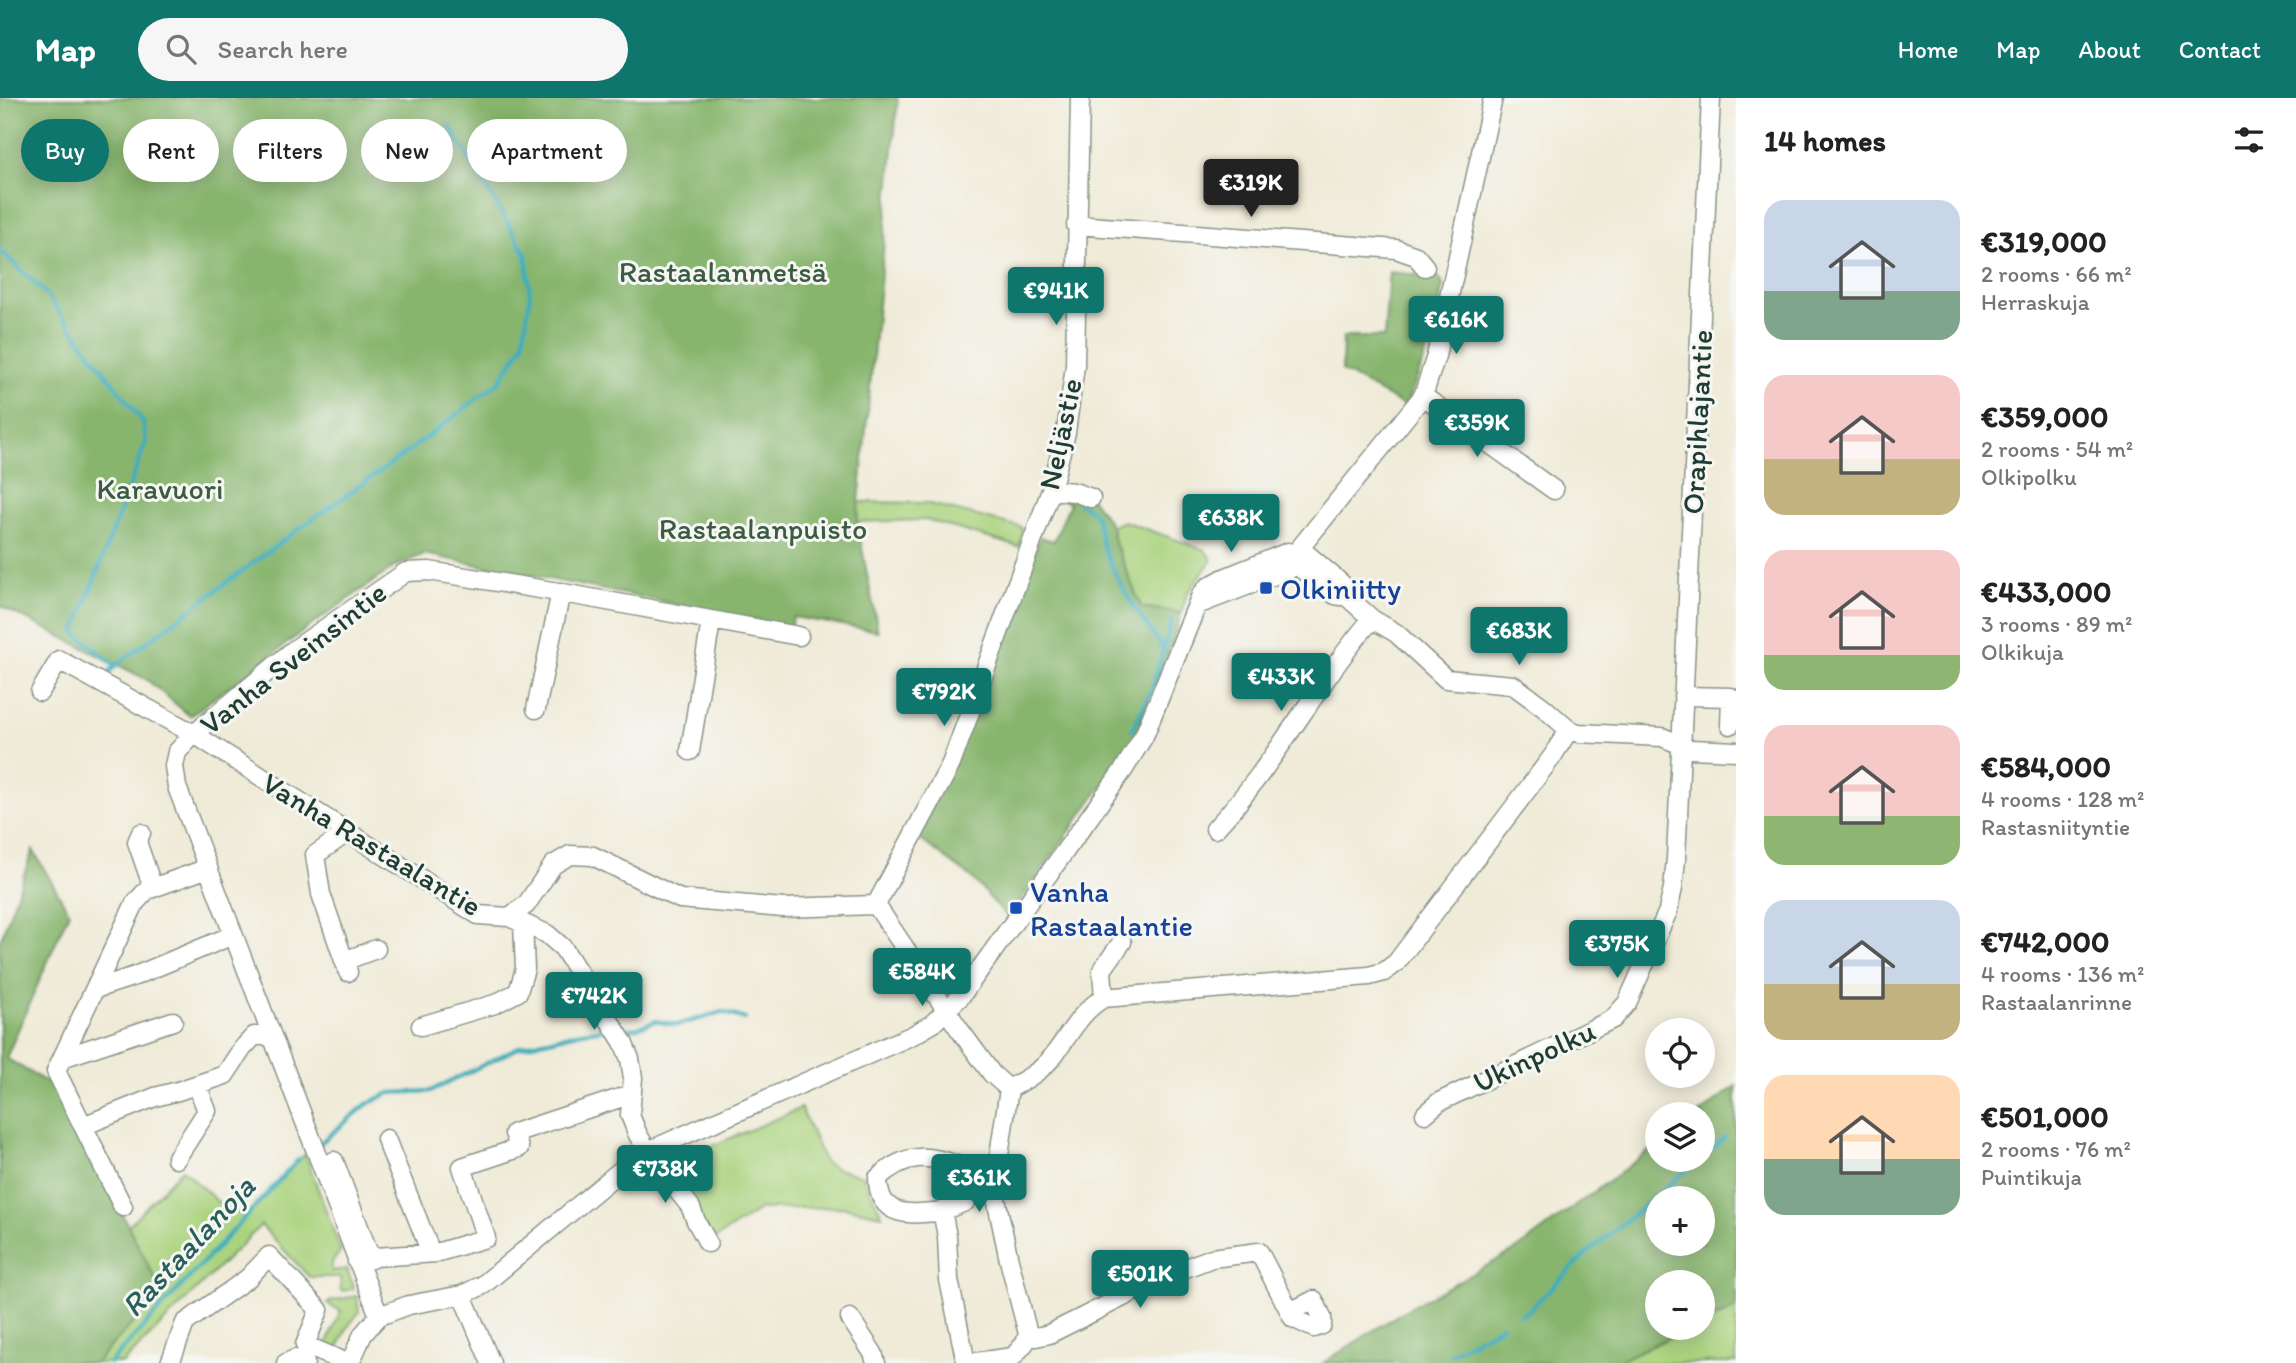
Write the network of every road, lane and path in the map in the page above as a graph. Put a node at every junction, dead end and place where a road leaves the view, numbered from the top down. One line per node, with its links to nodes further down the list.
1 (1080, 98): 4 (street, Neljästie)
2 (1493, 98): 6 (street)
3 (1712, 98): 16 (street, Orapihlajantie)
4 (1076, 225): 5 (street); 7 (street, Neljästie)
5 (1444, 279)
6 (1423, 396): 8 (street); 10 (street)
7 (1051, 490): 9 (street); 29 (street, Neljästie)
8 (1554, 490)
9 (1091, 498)
10 (1297, 555): 12 (street); 36 (street)
11 (561, 592): 13 (street, Vanha Sveinsintie); 17 (street); 20 (street, Vanha Sveinsintie)
12 (1372, 619): 19 (street); 24 (street)
13 (711, 621): 14 (street, Vanha Sveinsintie); 22 (street)
14 (799, 636)
15 (40, 692): 20 (street, Vanha Rastaalantie)
16 (1683, 696): 18 (street); 21 (street, Orapihlajantie)
17 (536, 709)
18 (1730, 726)
19 (1569, 730): 21 (street); 35 (street)
20 (194, 734): 25 (street, Vanha Rastaalantie); 27 (street, Vanha Sveinsintie)
21 (1681, 747): 23 (street); 44 (street, Ukinpolku)
22 (690, 751)
23 (1736, 751)
24 (1215, 830)
25 (348, 832): 30 (street, Vanha Rastaalantie); 33 (street)
26 (141, 833): 28 (street)
27 (208, 868): 28 (street); 31 (street, Vanha Sveinsintie)
28 (153, 888): 34 (street)
29 (876, 905): 30 (street, Vanha Rastaalantie); 36 (street)
30 (516, 921): 38 (street); 43 (street)
31 (233, 935): 34 (street); 39 (street, Vanha Sveinsintie)
32 (1122, 942): 35 (street)
33 (376, 949)
34 (95, 989): 40 (street)
35 (1104, 998): 42 (street)
36 (947, 1011): 42 (street); 47 (street)
37 (173, 1021): 40 (street)
38 (421, 1026)
39 (271, 1036): 41 (street); 56 (street, Vanha Sveinsintie)
40 (62, 1058): 45 (street)
41 (197, 1085): 45 (street); 48 (street)
42 (1009, 1089): 50 (street)
43 (632, 1094): 47 (street); 55 (street)
44 (1426, 1114)
45 (83, 1126): 52 (street)
46 (386, 1139): 55 (street)
47 (648, 1151): 54 (street); 57 (street)
48 (176, 1159)
49 (334, 1161): 56 (street)
50 (994, 1189): 51 (street); 61 (street)
51 (974, 1192): 53 (street); 53 (street)
52 (123, 1207)
53 (942, 1211): 67 (street)
54 (708, 1243)
55 (431, 1253): 56 (street)
56 (364, 1261): 59 (street, Vanha Sveinsintie)
57 (463, 1295): 59 (street); 65 (street)
58 (1290, 1312): 61 (street)
59 (379, 1316): 64 (street)
60 (850, 1318): 66 (street)
61 (1028, 1334): 67 (street)
62 (299, 1358): 63 (street); 64 (street)
63 (170, 1363)
64 (348, 1363)
65 (491, 1363)
66 (876, 1363)
67 (968, 1363)

